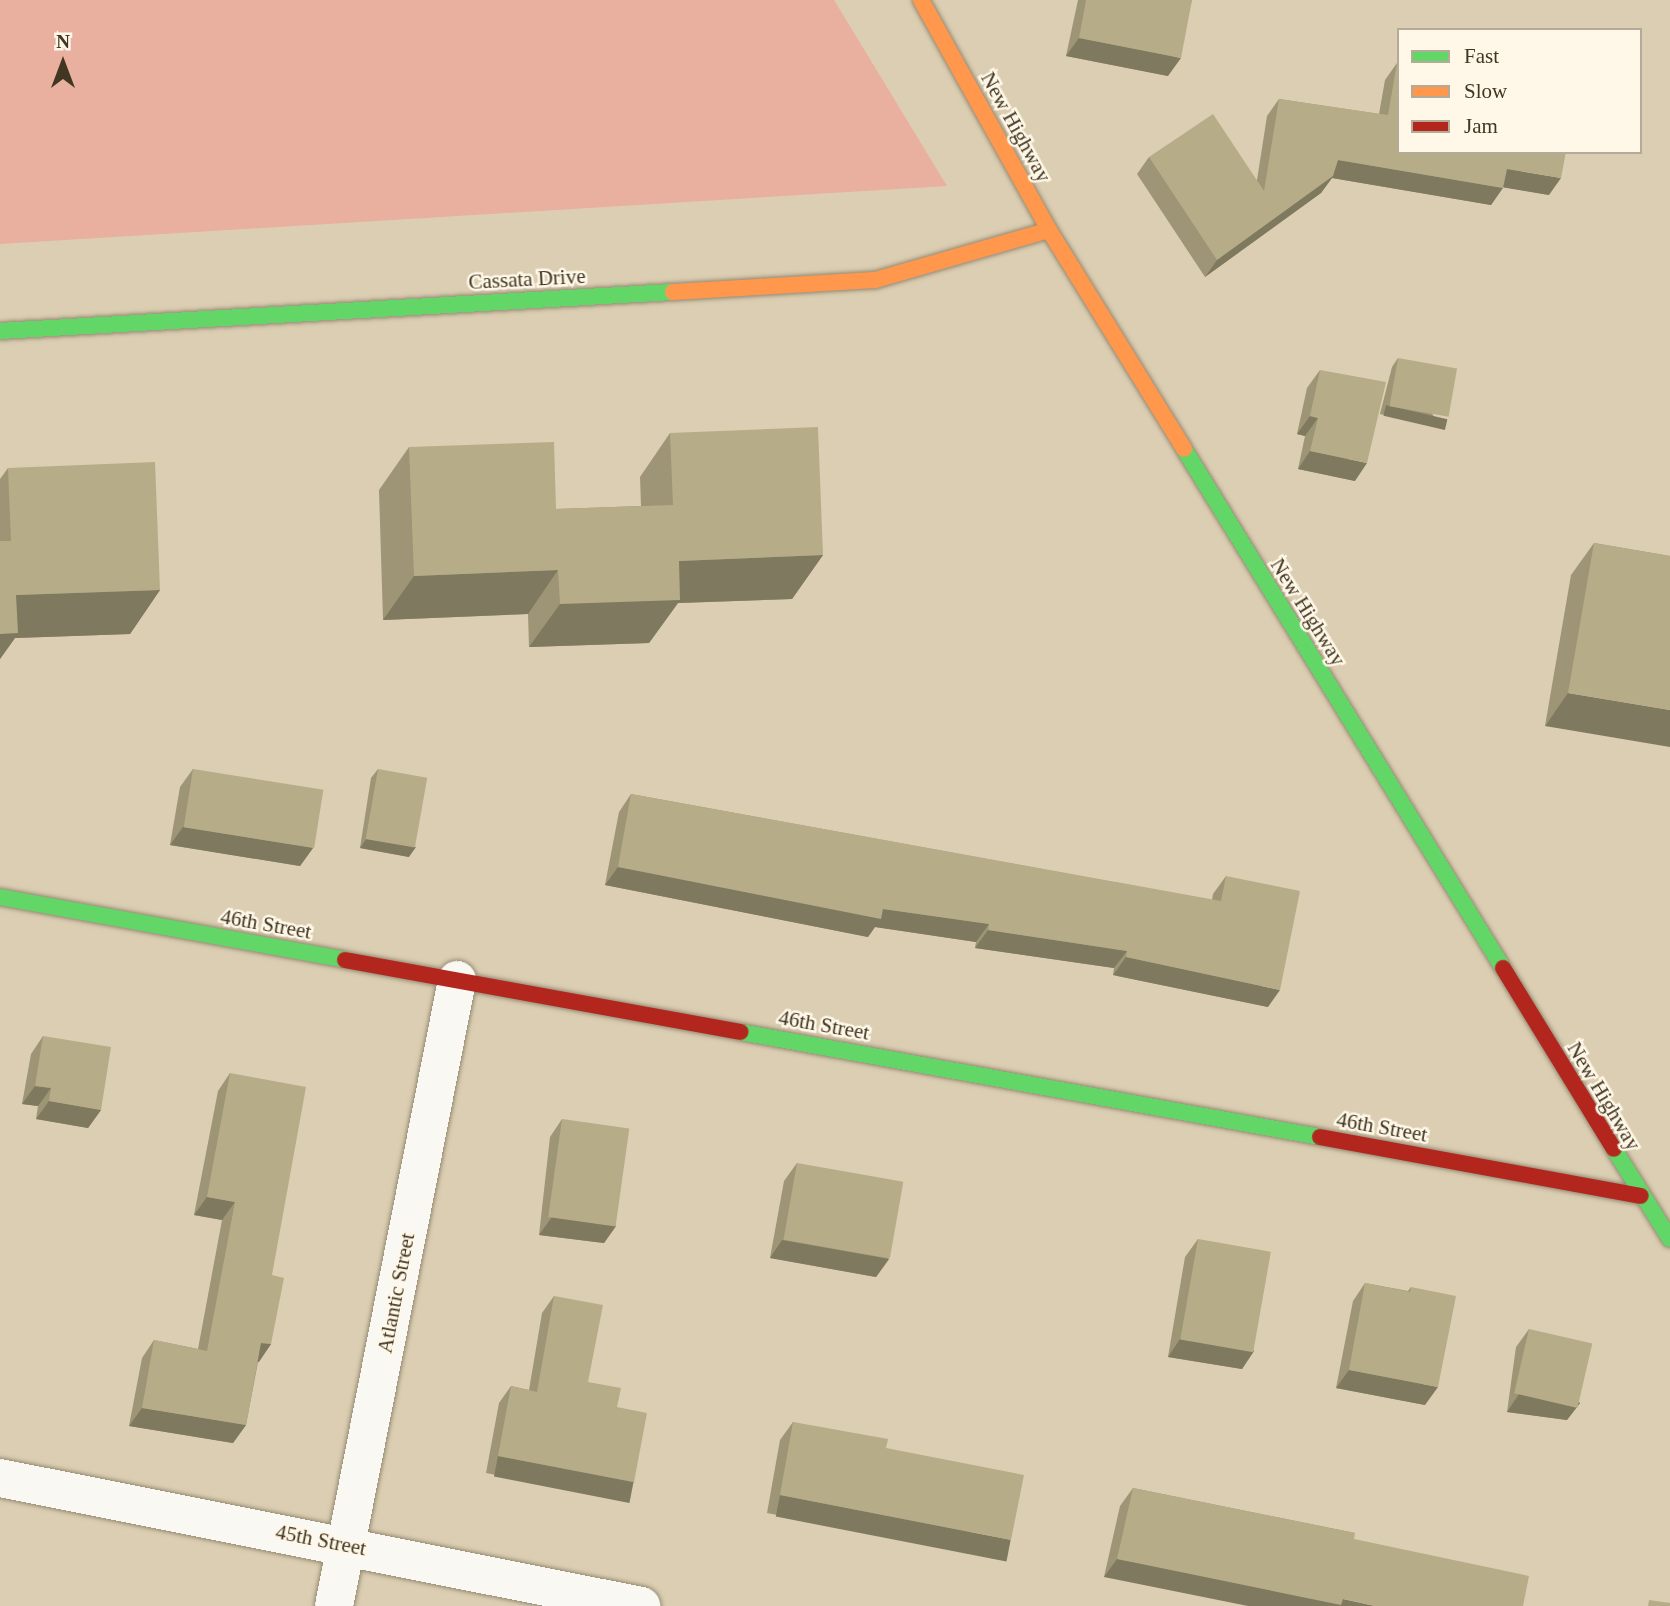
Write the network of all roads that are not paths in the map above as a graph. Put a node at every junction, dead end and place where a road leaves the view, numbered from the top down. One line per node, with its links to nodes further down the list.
1 (921, 0): 2 (street, New Highway)
2 (1049, 230): 3 (street, Cassata Drive); 6 (street, New Highway)
3 (0, 331)
4 (0, 897): 5 (street, 46th Street)
5 (457, 980): 6 (street, 46th Street); 9 (street, Atlantic Street)
6 (1641, 1196): 7 (street, New Highway)
7 (1670, 1239)
8 (0, 1478): 9 (street, 45th Street)
9 (346, 1545): 10 (street, Atlantic Street); 11 (street, 45th Street)
10 (334, 1606)
11 (641, 1606)

